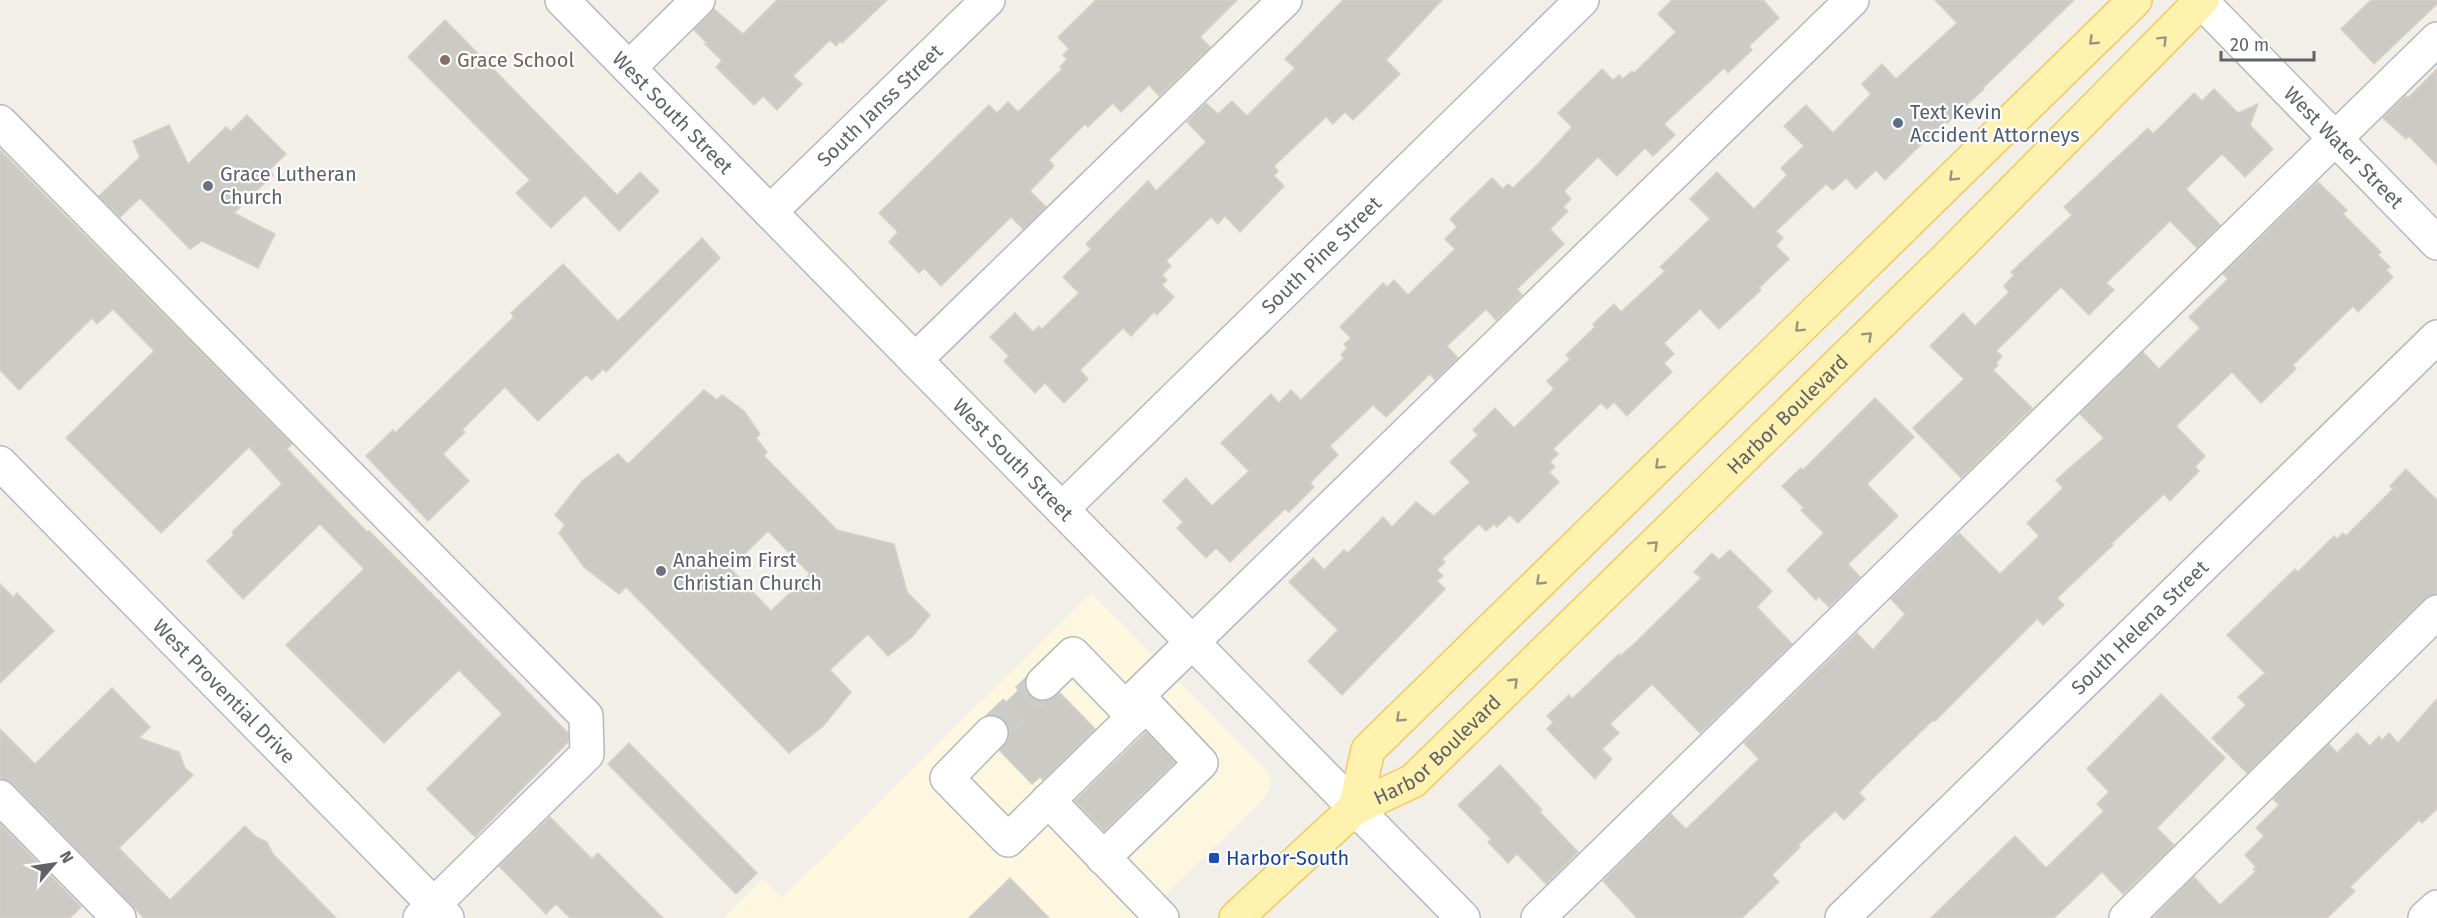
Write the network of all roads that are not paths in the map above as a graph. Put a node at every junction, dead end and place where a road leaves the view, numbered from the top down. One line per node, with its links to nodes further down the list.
1 (562, 0): 10 (street, West South Street)
2 (698, 0): 10 (street)
3 (988, 0): 13 (street, South Janss Street)
4 (1284, 0): 16 (street)
5 (1582, 0): 18 (street, South Pine Street)
6 (1852, 0): 20 (street)
7 (2134, 0): 26 (main road, Harbor Boulevard, one-way to 26)
8 (2201, 0): 12 (street, West Water Street); 26 (main road, Harbor Boulevard, one-way to 8)
9 (2437, 39): 12 (street)
10 (629, 68): 13 (street, West South Street)
11 (0, 122): 29 (street)
12 (2335, 139): 14 (street, West Water Street); 34 (street)
13 (771, 212): 16 (street, West South Street)
14 (2437, 243)
15 (2437, 337): 35 (street, South Helena Street)
16 (915, 360): 18 (street, West South Street)
17 (0, 463): 29 (street, West Provential Drive)
18 (1062, 509): 20 (street, West South Street)
19 (2437, 612): 36 (street)
20 (1192, 642): 22 (street); 26 (street, West South Street)
21 (1043, 683): 22 (street)
22 (1140, 711): 25 (street); 27 (street)
23 (992, 733): 25 (street)
24 (0, 797): 30 (street)
25 (1048, 800): 27 (street)
26 (1355, 808): 32 (main road, Harbor Boulevard); 33 (street, West South Street)
27 (1103, 858): 31 (street)
28 (2437, 907): 37 (street)
29 (433, 913)
30 (118, 918)
31 (1162, 918)
32 (1236, 918)
33 (1463, 918)
34 (1538, 918)
35 (1842, 918)
36 (2126, 918)
37 (2426, 918)

